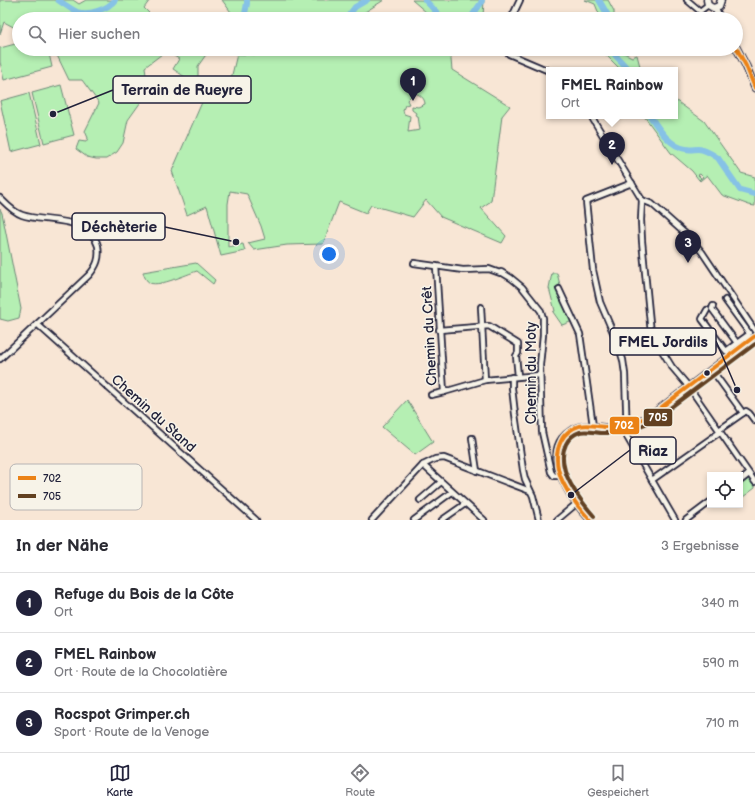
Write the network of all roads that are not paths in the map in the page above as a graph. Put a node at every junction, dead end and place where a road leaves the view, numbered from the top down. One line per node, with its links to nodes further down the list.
1 (520, 0): 6 (street)
2 (687, 0): 4 (street)
3 (721, 0): 5 (main road)
4 (707, 3): 5 (main road)
5 (715, 8): 7 (main road)
6 (514, 12)
7 (717, 12)
8 (514, 56): 10 (street)
9 (741, 56): 11 (main road)
10 (546, 70)
11 (755, 88)
12 (593, 119): 13 (street)
13 (632, 183): 15 (street); 40 (street)
14 (0, 198): 23 (street)
15 (642, 200): 26 (street); 34 (street)
16 (414, 263): 17 (street, Chemin du Moty)
17 (436, 266): 25 (street, Chemin du Crêt); 30 (street, Chemin du Moty)
18 (559, 289): 39 (street)
19 (724, 300): 28 (street)
20 (713, 306): 28 (street)
21 (481, 307): 24 (street)
22 (706, 310): 28 (street)
23 (37, 324): 29 (street); 57 (street, Chemin du Stand)
24 (482, 327): 25 (street); 31 (street); 33 (street)
25 (439, 330): 35 (street, Chemin du Crêt)
26 (755, 331)
27 (755, 336): 34 (street)
28 (737, 343)
29 (0, 359)
30 (540, 375): 31 (street); 46 (street, Chemin du Moty)
31 (515, 377): 33 (street); 52 (street)
32 (717, 377): 37 (street)
33 (485, 380): 35 (street)
34 (689, 387): 40 (street); 41 (street)
35 (444, 392): 36 (street, Chemin du Crêt)
36 (431, 395)
37 (743, 413): 38 (street); 41 (street)
38 (755, 421)
39 (593, 426): 40 (street); 46 (street)
40 (627, 426): 48 (street)
41 (719, 431): 45 (street); 48 (street)
42 (472, 438): 44 (street)
43 (422, 465): 44 (street); 49 (street); 58 (street)
44 (477, 471): 52 (street)
45 (749, 474): 47 (street); 50 (street)
46 (561, 476): 55 (street)
47 (743, 479)
48 (652, 480): 65 (street)
49 (441, 482): 51 (street); 53 (street)
50 (755, 482)
51 (452, 492): 54 (street); 59 (street)
52 (530, 492): 62 (street)
53 (420, 500)
54 (465, 504): 60 (street); 61 (street)
55 (576, 504): 63 (street); 64 (street)
56 (707, 504): 66 (street)
57 (256, 520)
58 (372, 520)
59 (414, 520)
60 (442, 520)
61 (484, 520)
62 (540, 520)
63 (557, 520)
64 (590, 520)
65 (675, 520)
66 (686, 520)

